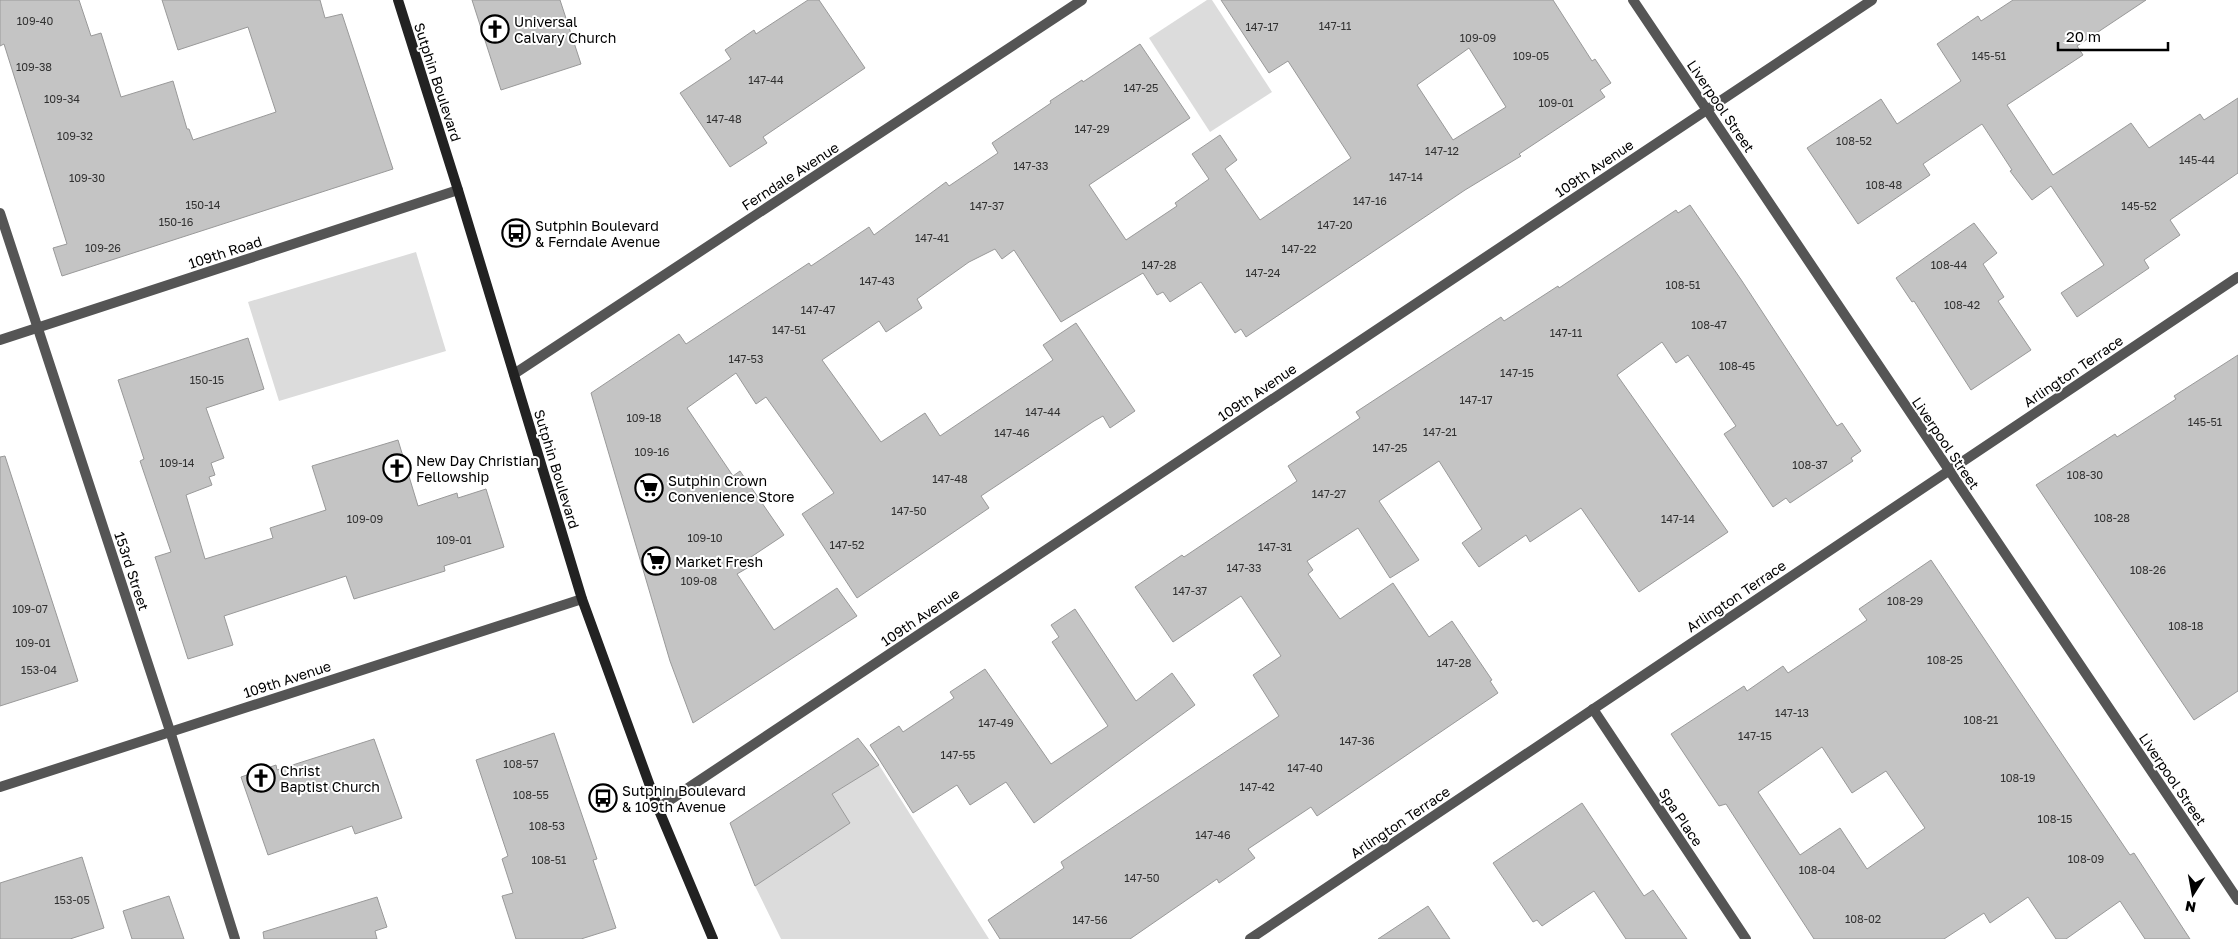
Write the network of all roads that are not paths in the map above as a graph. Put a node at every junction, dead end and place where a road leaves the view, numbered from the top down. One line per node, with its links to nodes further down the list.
1 (398, 0): 6 (main road, Sutphin Boulevard)
2 (1082, 0): 11 (street, Ferndale Avenue)
3 (1633, 0): 5 (street, Liverpool Street)
4 (1872, 0): 5 (street, 109th Avenue)
5 (1707, 109): 12 (street, Liverpool Street); 17 (street, 109th Avenue)
6 (458, 190): 9 (street, 109th Road); 11 (main road, Sutphin Boulevard)
7 (0, 213): 9 (street, 153rd Street)
8 (2238, 277): 12 (street, Arlington Terrace)
9 (37, 328): 10 (street, 109th Road); 15 (street, 153rd Street)
10 (0, 340)
11 (514, 374): 13 (main road, Sutphin Boulevard)
12 (1948, 470): 14 (street, Arlington Terrace); 18 (street, Liverpool Street)
13 (582, 599): 15 (street, 109th Avenue); 17 (main road, Sutphin Boulevard)
14 (1593, 709): 21 (street, Arlington Terrace); 22 (street, Spa Place)
15 (170, 732): 16 (street, 109th Avenue); 19 (street, 153rd Street)
16 (0, 787)
17 (658, 808): 20 (main road, Sutphin Boulevard)
18 (2238, 900)
19 (235, 939)
20 (712, 939)
21 (1250, 939)
22 (1746, 939)

